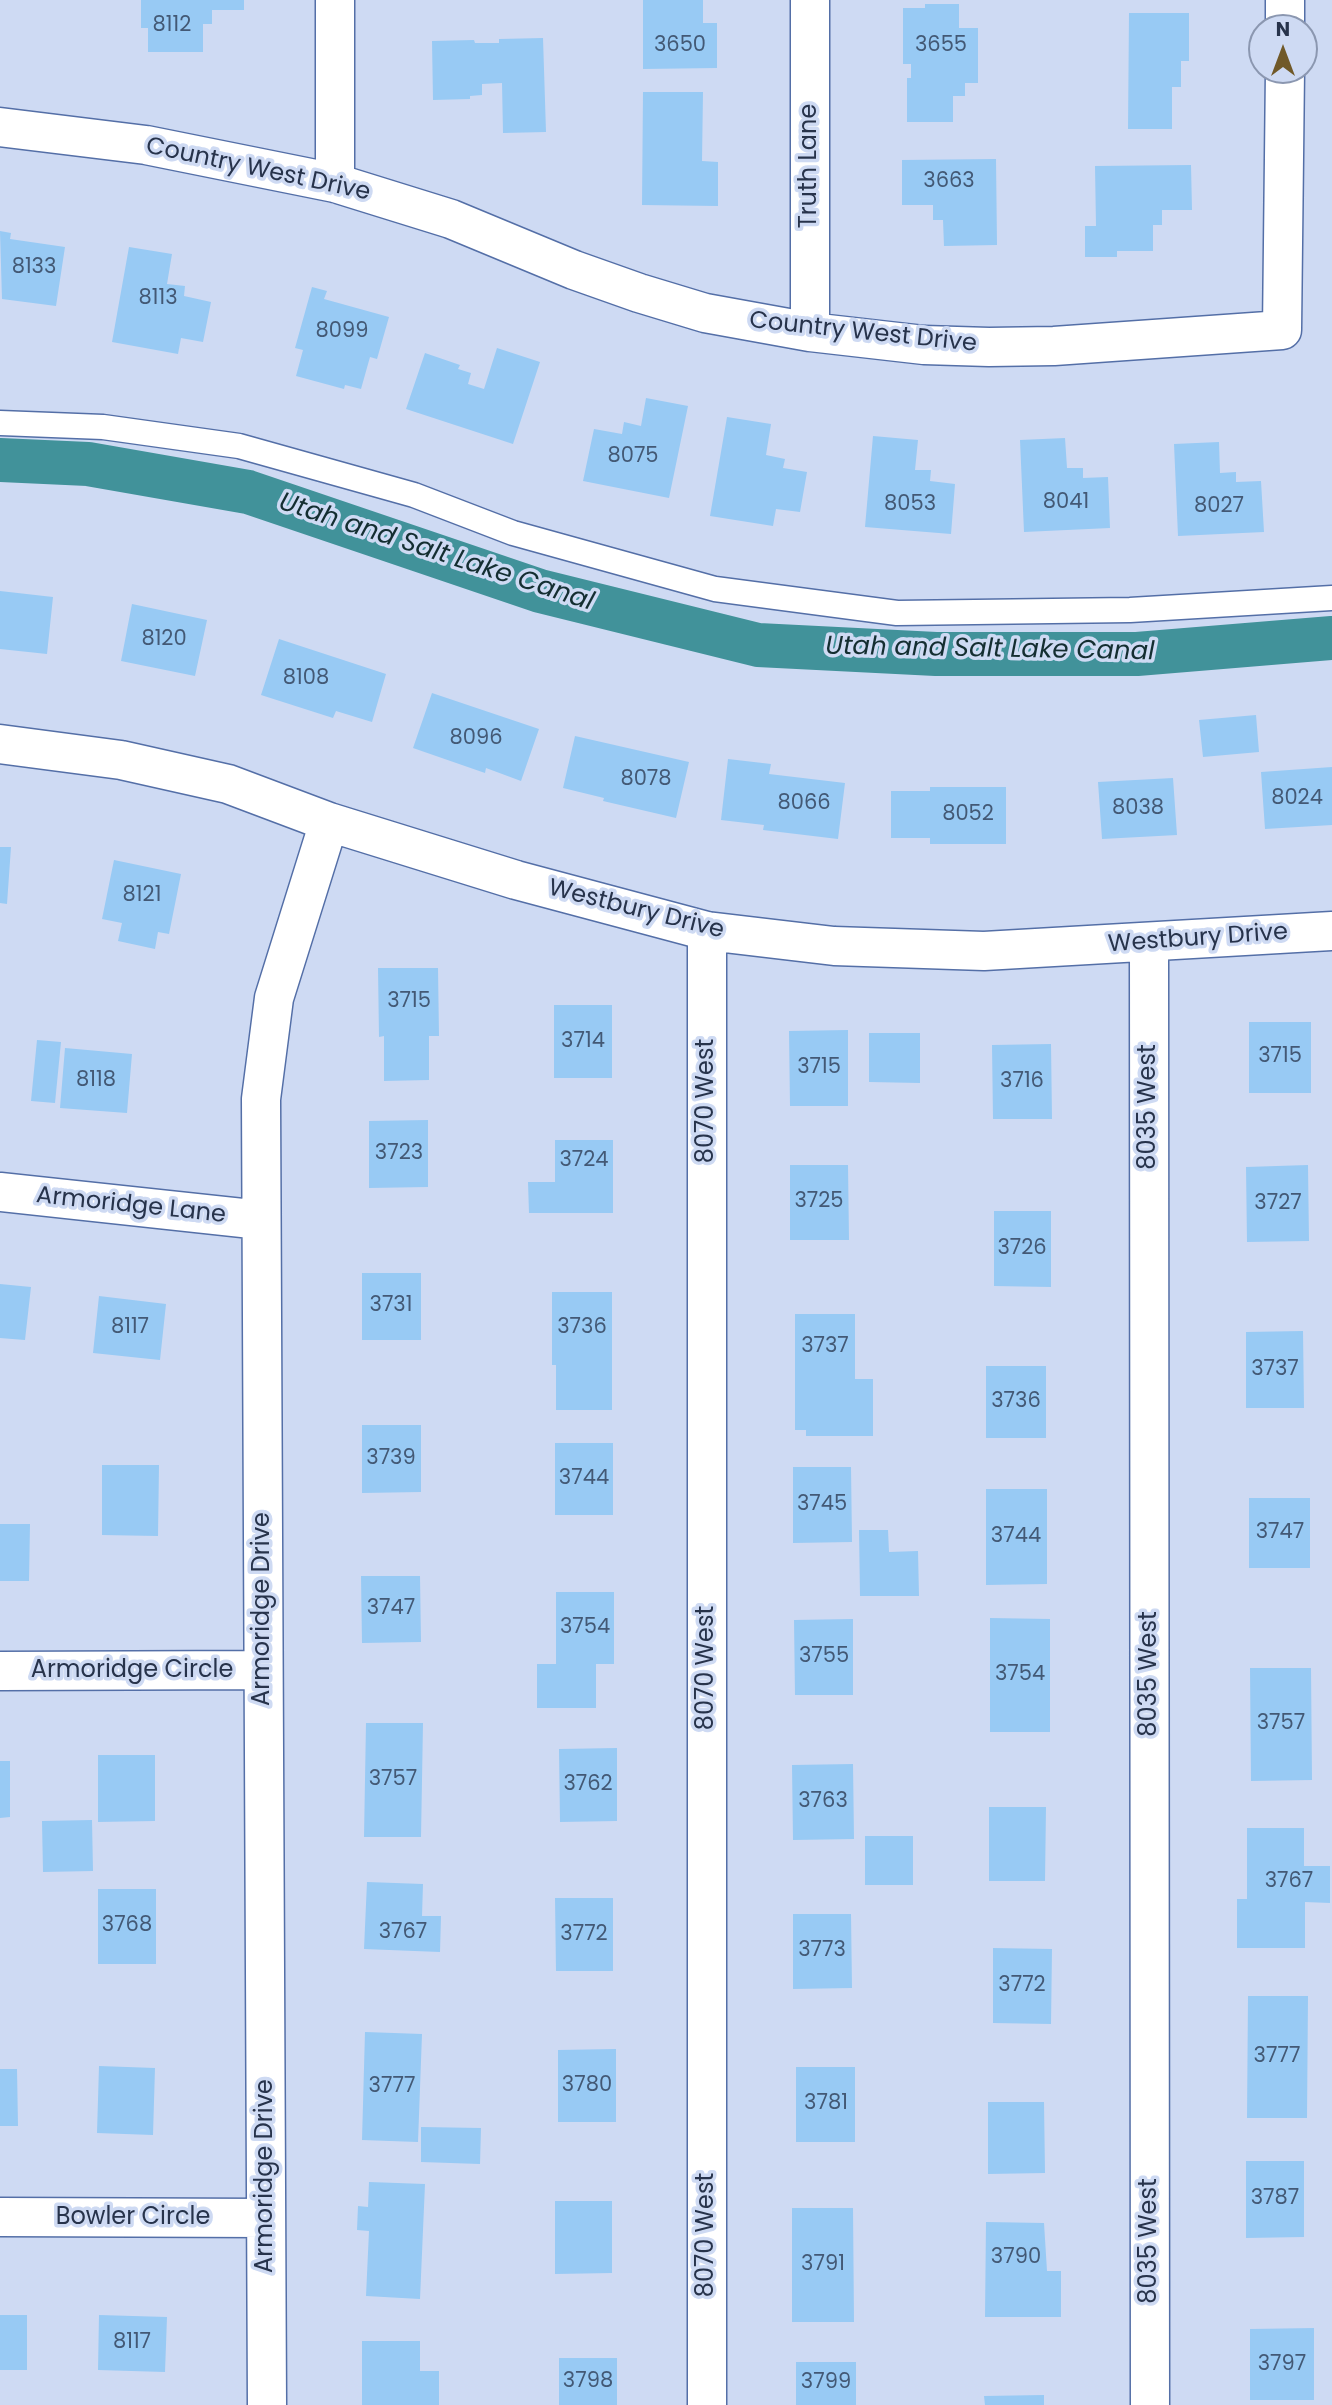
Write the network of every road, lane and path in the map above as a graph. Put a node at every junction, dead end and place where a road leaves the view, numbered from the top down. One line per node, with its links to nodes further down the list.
1 (335, 0): 5 (street)
2 (810, 0): 6 (street, Truth Lane)
3 (1285, 84): 6 (street, Country West Drive)
4 (0, 127): 5 (street, Country West Drive)
5 (335, 183): 6 (street, Country West Drive)
6 (810, 332)
7 (0, 423): 8 (lane)
8 (1332, 598)
9 (0, 744): 10 (street, Westbury Drive)
10 (329, 822): 11 (street, Westbury Drive); 15 (street, Armoridge Drive)
11 (707, 931): 13 (street, Westbury Drive); 21 (street, 8070 West)
12 (1332, 931): 13 (street, Westbury Drive)
13 (1149, 943): 22 (street, 8035 West)
14 (0, 1192): 15 (street, Armoridge Lane)
15 (261, 1220): 16 (street, Armoridge Drive)
16 (263, 1670): 17 (street, Armoridge Circle); 19 (street, Armoridge Drive)
17 (0, 1671)
18 (0, 2217): 19 (street, Bowler Circle)
19 (266, 2218): 20 (street, Armoridge Drive)
20 (267, 2405)
21 (706, 2405)
22 (1150, 2405)

